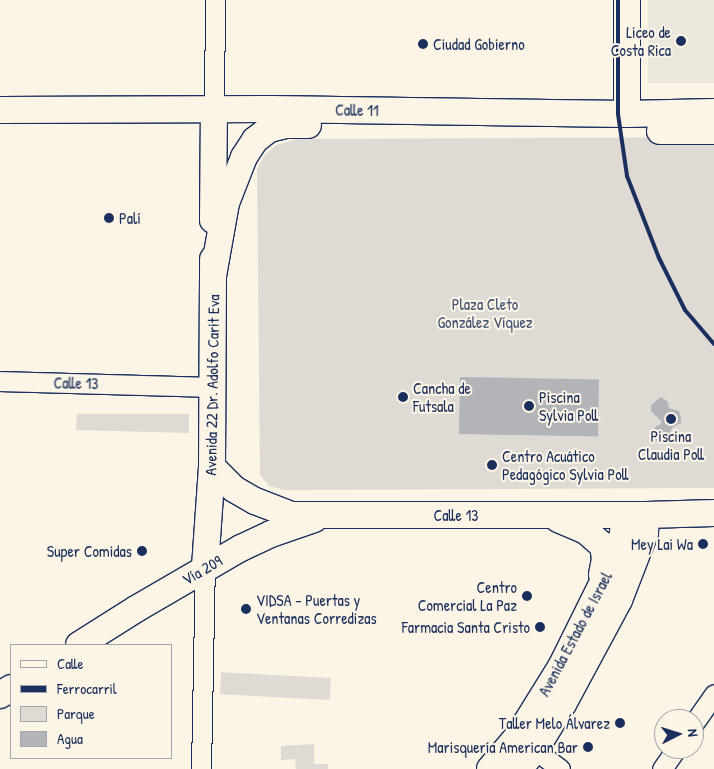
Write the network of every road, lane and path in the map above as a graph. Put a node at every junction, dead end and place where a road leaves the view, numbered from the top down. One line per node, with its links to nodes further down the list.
1 (215, 0): 5 (street, Avenida 22 Dr. Adolfo Carit Eva)
2 (627, 0): 7 (main road)
3 (271, 109): 5 (main road, Calle 11); 7 (main road, Calle 11); 9 (main road)
4 (0, 110): 5 (main road, Calle 11)
5 (214, 110): 10 (main road, Avenida 22 Dr. Adolfo Carit Eva)
6 (714, 112): 7 (main road, Calle 11)
7 (627, 123): 8 (main road, Calle 11); 9 (main road, Calle 11)
8 (714, 131)
9 (226, 204): 10 (main road, Calle 11)
10 (213, 276): 12 (main road, Avenida 22 Dr. Adolfo Carit Eva)
11 (0, 381): 12 (street, Calle 13)
12 (213, 387): 13 (main road, Avenida 22 Dr. Adolfo Carit Eva)
13 (212, 467): 15 (main road, Calle 13); 18 (main road, Avenida 22 Dr. Adolfo Carit Eva)
14 (714, 513): 17 (main road, Calle 13)
15 (334, 514): 16 (main road, Calle 13); 18 (main road, Vía 209)
16 (548, 515): 17 (main road, Calle 13); 19 (main road)
17 (635, 515): 19 (main road, Avenida Estado de Israel); 23 (main road, Avenida Estado de Israel)
18 (205, 568): 20 (main road, Vía 209); 24 (street, Avenida 22 Dr. Adolfo Carit Eva)
19 (592, 610): 23 (main road, Avenida Estado de Israel)
20 (81, 644)
21 (714, 694): 22 (street)
22 (704, 709)
23 (524, 752): 25 (main road, Avenida Estado de Israel); 26 (street)
24 (201, 769)
25 (490, 769)
26 (560, 769)

